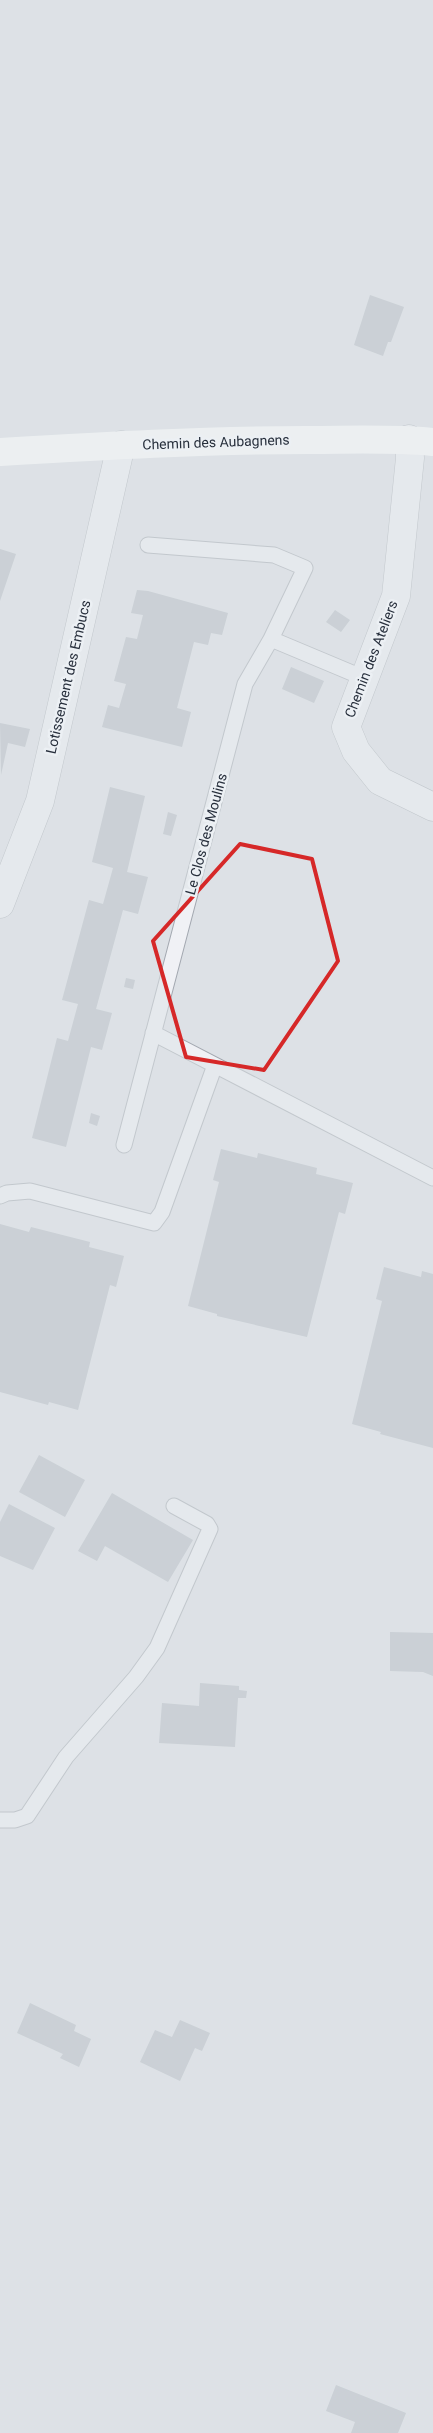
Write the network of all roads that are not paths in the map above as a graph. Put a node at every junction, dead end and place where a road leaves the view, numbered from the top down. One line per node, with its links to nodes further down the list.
1 (421, 441): 2 (street, Chemin des Aubagnens); 6 (street, Chemin des Ateliers)
2 (121, 445): 3 (street, Chemin des Aubagnens); 8 (street, Lotissement des Embucs)
3 (0, 452)
4 (148, 545): 5 (lane, Le Clos des Moulins)
5 (271, 639): 6 (lane); 9 (lane, Le Clos des Moulins)
6 (364, 678): 7 (street, Chemin des Ateliers)
7 (433, 807)
8 (0, 904)
9 (154, 1033): 10 (lane); 11 (lane, Le Clos des Moulins)
10 (215, 1065): 12 (lane); 13 (lane)
11 (124, 1145)
12 (433, 1178)
13 (0, 1196)
14 (174, 1506): 15 (lane)
15 (0, 1820)

